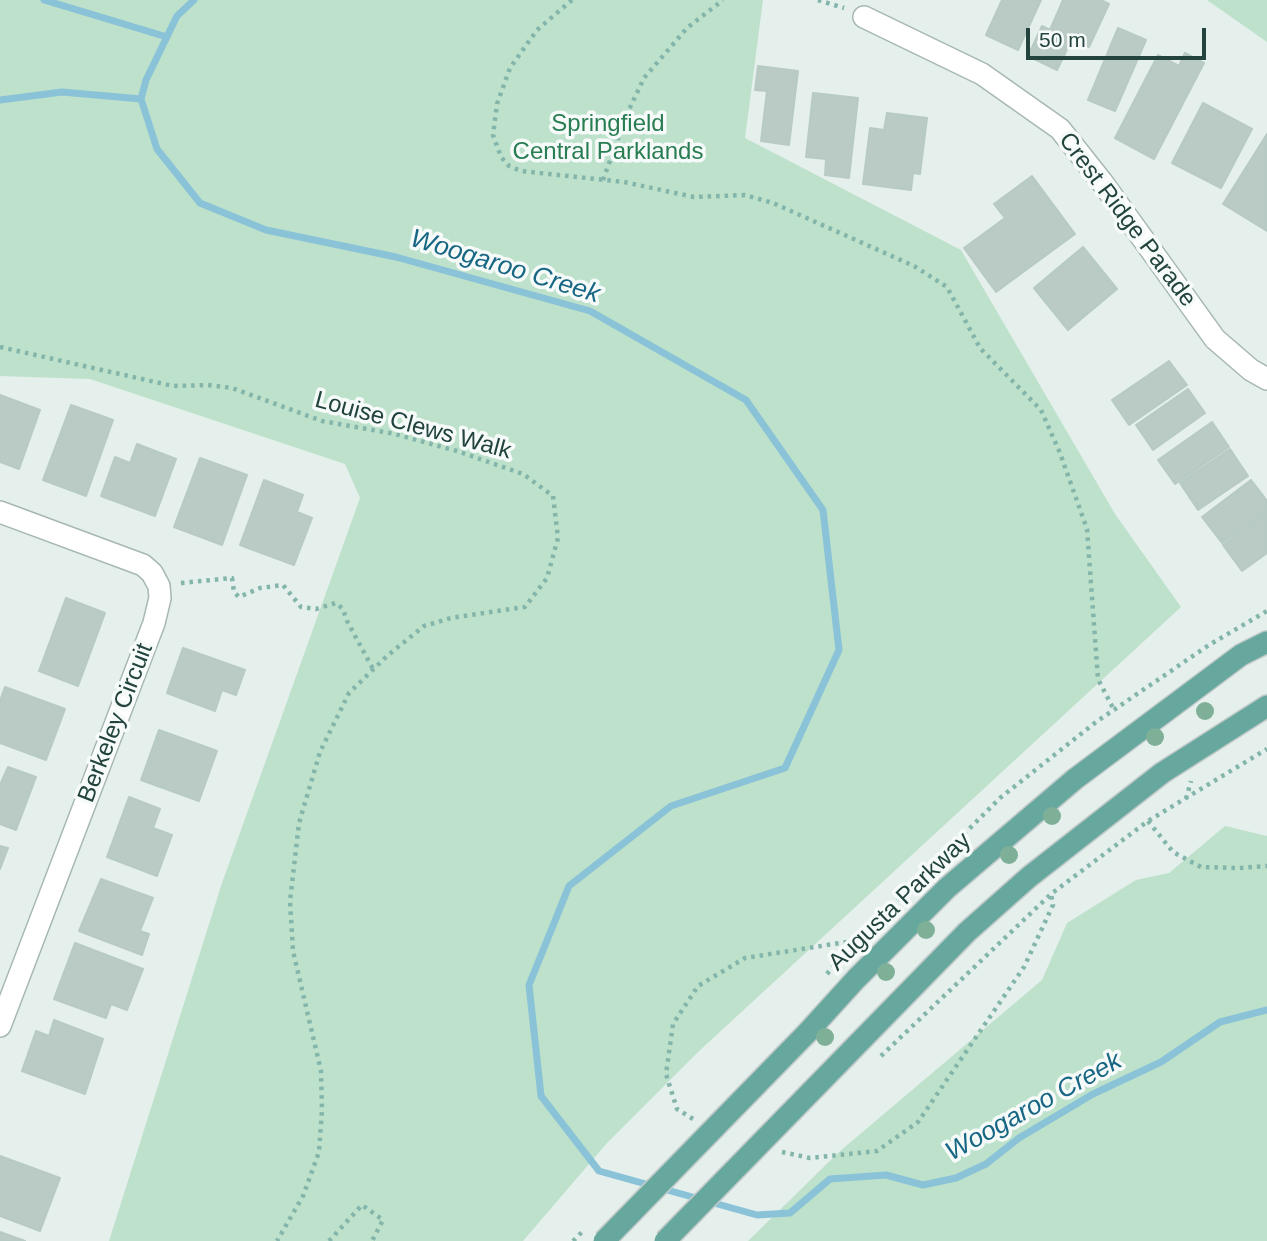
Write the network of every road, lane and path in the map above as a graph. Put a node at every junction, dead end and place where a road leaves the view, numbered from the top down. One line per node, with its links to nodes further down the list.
1 (572, 0): 4 (path)
2 (723, 0): 4 (path)
3 (864, 17): 6 (street, Crest Ridge Parade)
4 (603, 180): 9 (path)
5 (0, 347): 11 (path, Louise Clews Walk)
6 (1267, 379)
7 (0, 512): 8 (street)
8 (159, 586): 11 (path); 16 (street, Berkeley Circuit)
9 (1267, 611)
10 (1267, 642): 21 (main road, Augusta Parkway, bridge)
11 (373, 670): 18 (path, Louise Clews Walk)
12 (1267, 706): 22 (main road, bridge)
13 (1267, 748): 14 (path)
14 (1148, 821): 15 (path); 17 (path)
15 (1267, 866)
16 (0, 1026)
17 (874, 1062)
18 (277, 1241)
19 (329, 1241): 20 (path)
20 (373, 1241)
21 (604, 1241)
22 (666, 1241)

